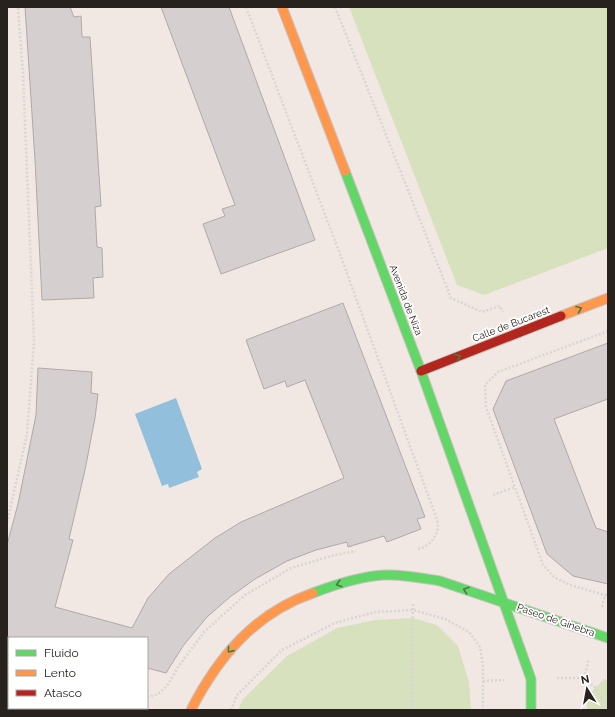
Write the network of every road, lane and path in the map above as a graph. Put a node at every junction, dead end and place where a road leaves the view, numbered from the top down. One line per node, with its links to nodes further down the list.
1 (18, 7): 9 (path)
2 (246, 7): 11 (path)
3 (282, 7): 8 (street, Avenida de Niza)
4 (335, 7): 7 (path)
5 (608, 298): 7 (street, Calle de Bucarest, one-way to 5)
6 (608, 331): 12 (path)
7 (511, 336): 8 (street, Calle de Bucarest, one-way to 7)
8 (421, 371): 13 (street, Avenida de Niza)
9 (7, 524)
10 (363, 550): 17 (path)
11 (413, 577): 13 (street, Paseo de Ginebra, one-way to 11); 14 (path); 19 (street, Paseo de Ginebra, one-way to 19)
12 (608, 596)
13 (503, 602): 15 (street, Paseo de Ginebra); 23 (street, Paseo de Ginebra)
14 (413, 610): 20 (path); 21 (path); 22 (path)
15 (608, 638)
16 (584, 678): 18 (path)
17 (148, 697)
18 (608, 708)
19 (191, 710)
20 (231, 710)
21 (411, 710)
22 (483, 710)
23 (531, 710)

